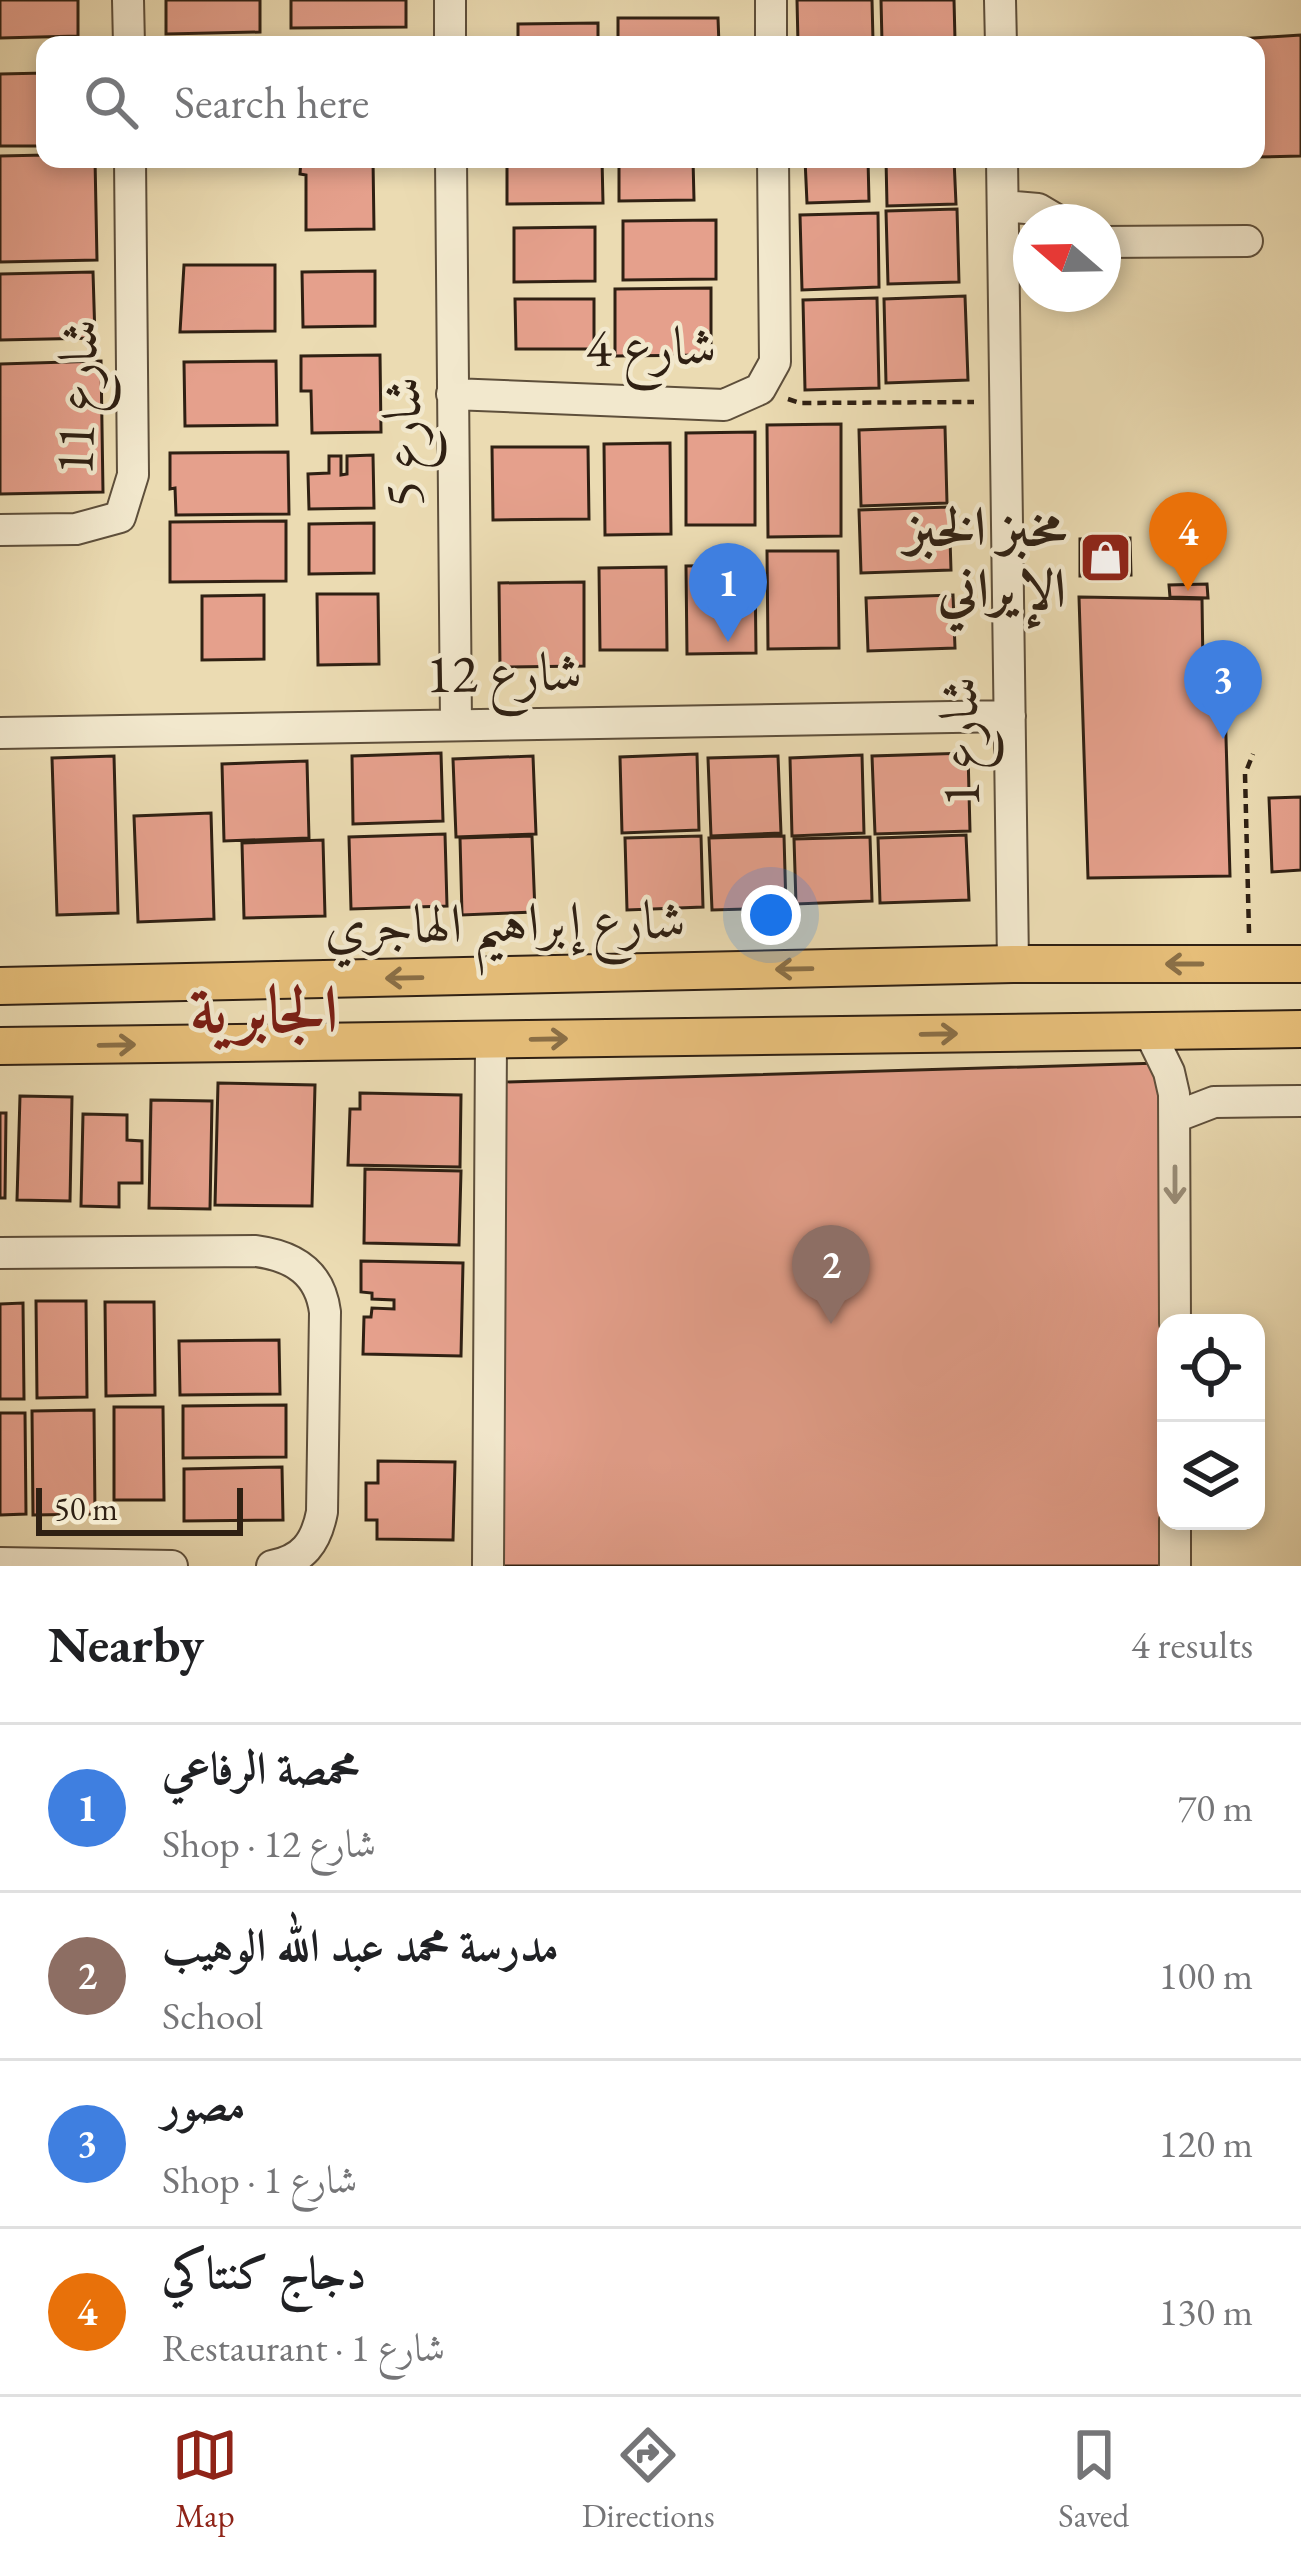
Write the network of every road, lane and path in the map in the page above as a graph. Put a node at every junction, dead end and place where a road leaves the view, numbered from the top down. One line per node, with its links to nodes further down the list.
1 (128, 0): 5 (street)
2 (450, 0): 6 (street)
3 (771, 0): 7 (street)
4 (1000, 0): 8 (street)
5 (129, 36)
6 (450, 36)
7 (771, 36)
8 (1001, 36)
9 (130, 168): 20 (street, شارع 11)
10 (451, 168): 18 (street, شارع 5)
11 (772, 168): 17 (street, شارع 4)
12 (1002, 168): 13 (street, شارع 1)
13 (1003, 206): 14 (street); 19 (street, شارع 1)
14 (1013, 207)
15 (1247, 241): 16 (street)
16 (1121, 242)
17 (760, 389): 18 (street, شارع 4); 19 (path)
18 (452, 394): 22 (street, شارع 5)
19 (1005, 402): 21 (street, شارع 1)
20 (0, 530)
21 (1010, 716): 22 (street, شارع 12); 25 (street, شارع 1)
22 (456, 723): 23 (street, شارع 12)
23 (0, 733)
24 (1252, 754): 26 (path)
25 (1012, 964): 26 (main road, شارع إبراهيم الهاجري, one-way to 25); 28 (main road, شارع إبراهيم الهاجري, one-way to 28)
26 (1250, 964): 27 (main road, شارع إبراهيم الهاجري)
27 (1301, 964)
28 (239, 982): 29 (main road, شارع إبراهيم الهاجري); 30 (main road)
29 (0, 986)
30 (0, 1000)
31 (1301, 1029): 32 (main road)
32 (1149, 1031): 33 (main road, one-way to 32); 36 (street)
33 (491, 1040): 34 (main road, one-way to 33); 43 (street)
34 (0, 1046)
35 (1301, 1102): 36 (street)
36 (1174, 1117): 38 (street, one-way to 38)
37 (0, 1253): 42 (street)
38 (1175, 1314)
39 (1175, 1530): 44 (street)
40 (0, 1563): 41 (street)
41 (172, 1566)
42 (272, 1566)
43 (488, 1566)
44 (1175, 1566)

